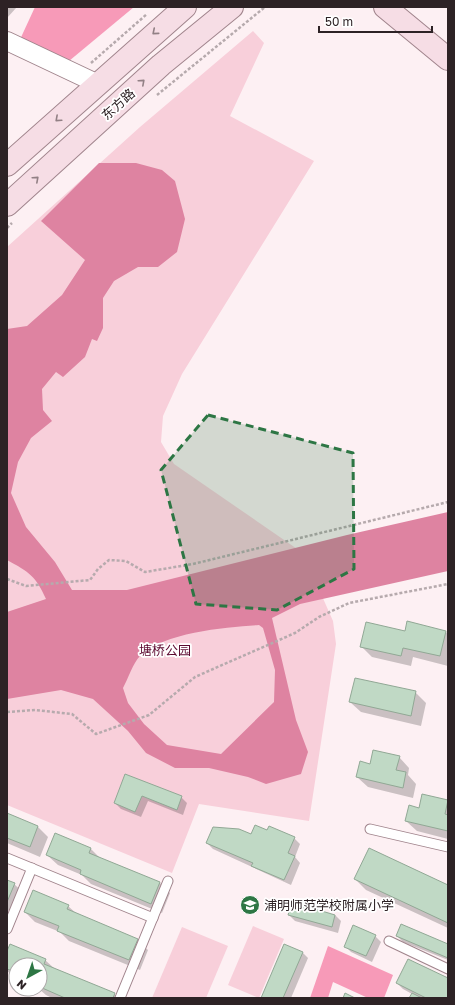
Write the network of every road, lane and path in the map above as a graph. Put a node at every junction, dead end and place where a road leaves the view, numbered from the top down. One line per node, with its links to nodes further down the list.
1 (185, 7): 6 (main road, one-way to 6)
2 (232, 7): 8 (main road, 东方路, one-way to 2)
3 (385, 7): 5 (main road)
4 (7, 41): 6 (street)
5 (448, 60)
6 (98, 84): 7 (main road, one-way to 7)
7 (7, 165)
8 (7, 206)
9 (448, 502): 10 (path)
10 (7, 579)
11 (448, 584): 12 (path)
12 (7, 712)
13 (370, 829): 14 (lane)
14 (448, 847)
15 (7, 858): 16 (lane)
16 (32, 868): 18 (lane); 19 (lane)
17 (168, 881): 18 (lane)
18 (153, 918): 22 (lane)
19 (7, 928)
20 (389, 941): 21 (lane)
21 (448, 969)
22 (120, 998)

